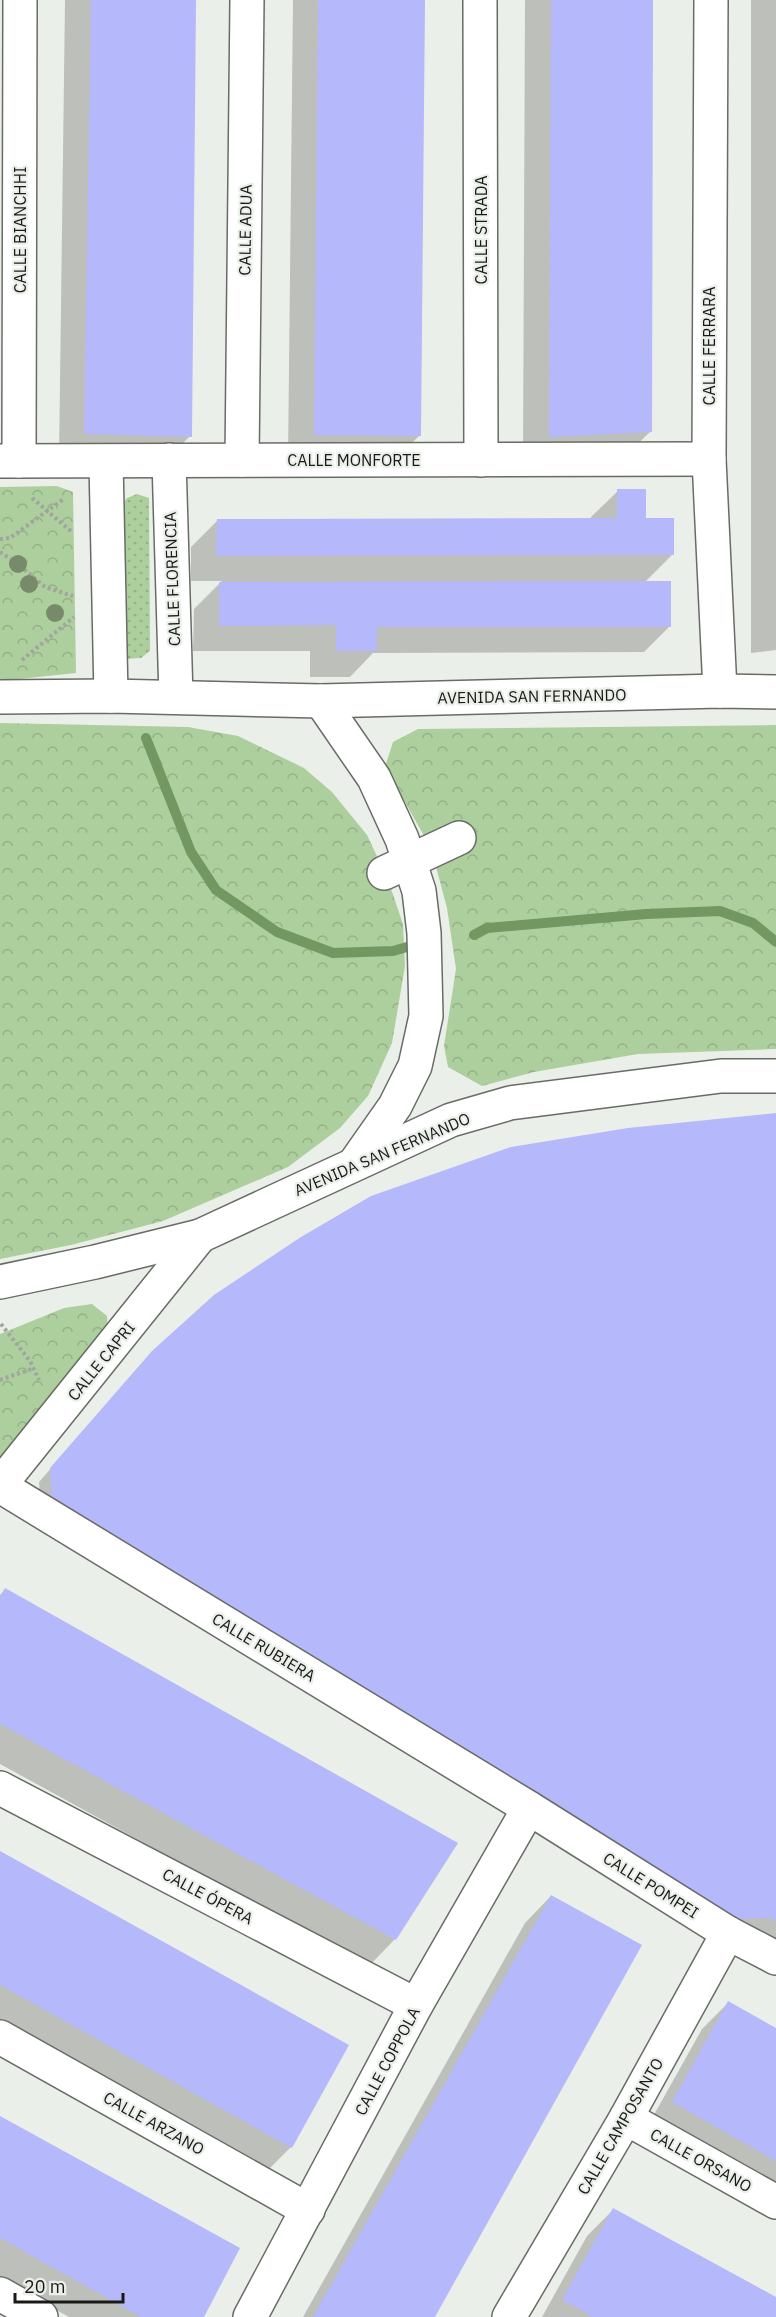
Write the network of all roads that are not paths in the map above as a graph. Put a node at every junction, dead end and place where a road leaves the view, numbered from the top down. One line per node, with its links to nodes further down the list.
1 (20, 0): 10 (street, CALLE BIANCHHI)
2 (247, 0): 7 (street, CALLE ADUA)
3 (480, 0): 8 (street, CALLE STRADA)
4 (711, 0): 5 (street, CALLE FERRARA)
5 (709, 459): 8 (street, CALLE MONFORTE); 11 (street, CALLE FERRARA)
6 (169, 460): 7 (street, CALLE MONFORTE); 9 (street, CALLE MONFORTE); 15 (street, CALLE FLORENCIA)
7 (242, 460): 8 (street, CALLE MONFORTE)
8 (481, 460)
9 (106, 462): 10 (street, CALLE MONFORTE); 13 (street)
10 (15, 471)
11 (720, 691): 12 (street, AVENIDA SAN FERNANDO); 16 (street, AVENIDA SAN FERNANDO)
12 (776, 692)
13 (111, 696): 14 (street, AVENIDA SAN FERNANDO); 15 (street, AVENIDA SAN FERNANDO)
14 (0, 697)
15 (176, 697): 16 (street, AVENIDA SAN FERNANDO)
16 (321, 701): 18 (street)
17 (459, 838): 18 (street)
18 (397, 867): 20 (street)
19 (776, 1076): 20 (street, AVENIDA SAN FERNANDO)
20 (354, 1164): 21 (street, AVENIDA SAN FERNANDO)
21 (200, 1236): 22 (street, AVENIDA SAN FERNANDO); 23 (street, CALLE CAPRI)
22 (0, 1282)
23 (0, 1486): 25 (street, CALLE RUBIERA)
24 (0, 1788): 28 (street, CALLE ÓPERA)
25 (529, 1808): 26 (street, CALLE POMPEI); 28 (street, CALLE COPPOLA)
26 (728, 1933): 27 (street, CALLE POMPEI); 30 (street, CALLE CAMPOSANTO)
27 (776, 1958)
28 (416, 2005): 32 (street, CALLE COPPOLA)
29 (0, 2037): 32 (street, CALLE ARZANO)
30 (626, 2118): 31 (street, CALLE ORSANO); 36 (street, CALLE CAMPOSANTO)
31 (776, 2202)
32 (308, 2210): 35 (street, CALLE COPPOLA)
33 (0, 2294): 34 (street)
34 (42, 2317)
35 (250, 2317)
36 (509, 2317)

